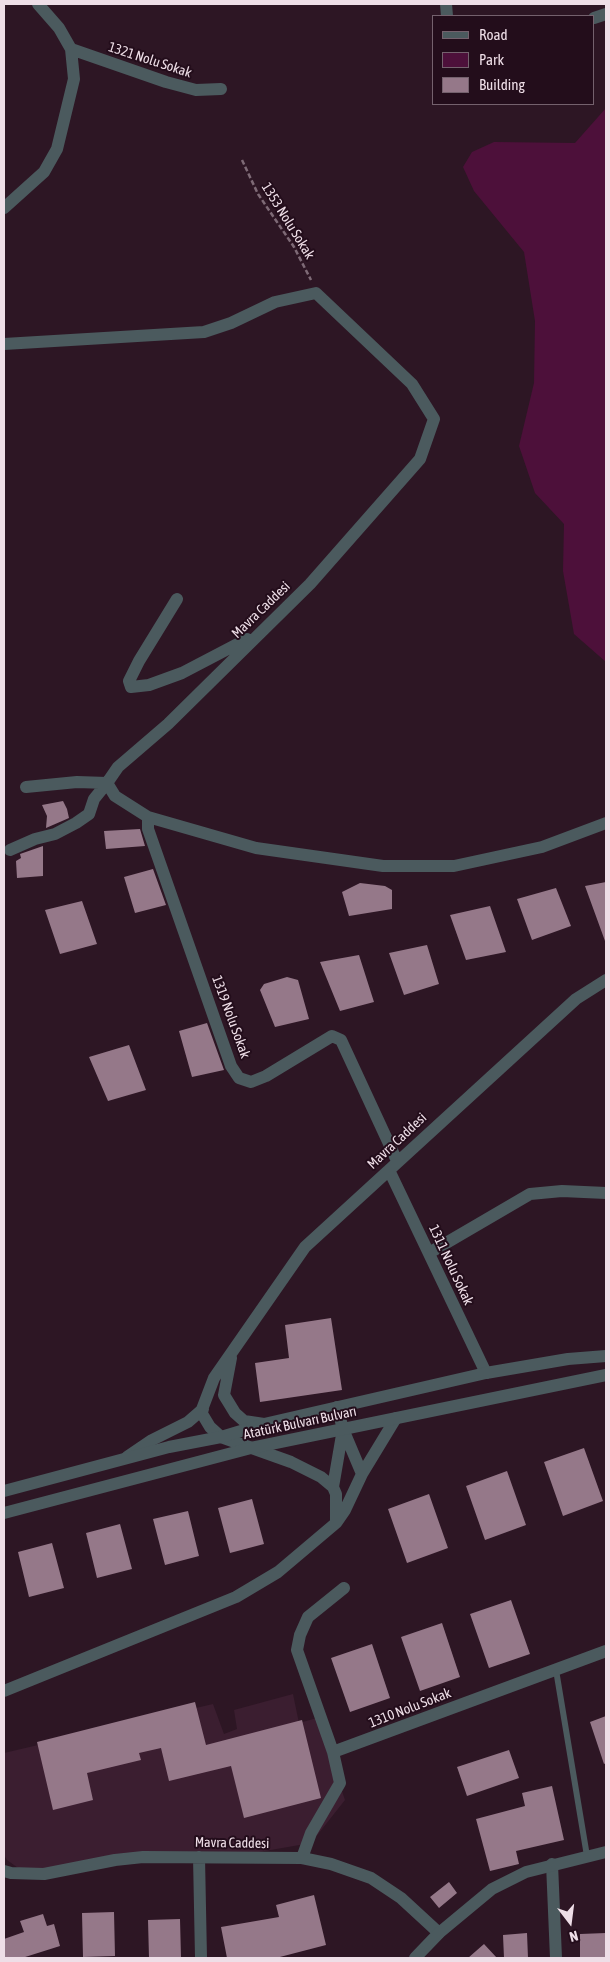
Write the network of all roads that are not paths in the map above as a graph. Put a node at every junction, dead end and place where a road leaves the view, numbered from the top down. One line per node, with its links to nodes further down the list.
1 (38, 4): 2 (street)
2 (71, 49): 3 (street, 1321 Nolu Sokak); 4 (street)
3 (221, 89)
4 (4, 208)
5 (4, 344): 7 (street, Mavra Caddesi)
6 (177, 600): 7 (street)
7 (258, 633): 8 (street, Mavra Caddesi)
8 (107, 783): 9 (street); 10 (street); 12 (street, Mavra Caddesi)
9 (26, 787)
10 (148, 816): 11 (street); 14 (street, 1319 Nolu Sokak)
11 (606, 823)
12 (10, 850)
13 (606, 980): 14 (street, Mavra Caddesi)
14 (393, 1165): 16 (street, 1311 Nolu Sokak); 17 (street, Mavra Caddesi)
15 (606, 1193): 16 (street)
16 (429, 1253): 19 (street, 1311 Nolu Sokak)
17 (234, 1348): 22 (street, Mavra Caddesi); 24 (street, Mavra Caddesi)
18 (606, 1356): 19 (street, Atatürk Bulvarı Bulvarı)
19 (486, 1373): 21 (street, Atatürk Bulvarı Bulvarı)
20 (606, 1375): 23 (street, Atatürk Bulvarı Bulvarı)
21 (337, 1407): 24 (street, Atatürk Bulvarı Bulvarı); 25 (street)
22 (203, 1409): 26 (street); 28 (street)
23 (396, 1418): 25 (street, Atatürk Bulvarı Bulvarı); 29 (street)
24 (264, 1424): 26 (street, Atatürk Bulvarı Bulvarı)
25 (343, 1429): 27 (street, Atatürk Bulvarı Bulvarı); 29 (street); 30 (street)
26 (220, 1437): 27 (street); 28 (street, Atatürk Bulvarı Bulvarı)
27 (251, 1448): 30 (street); 32 (street, Atatürk Bulvarı Bulvarı)
28 (125, 1459): 31 (street, Atatürk Bulvarı Bulvarı)
29 (362, 1474): 33 (street)
30 (333, 1487): 33 (street)
31 (4, 1491)
32 (4, 1513)
33 (336, 1523): 37 (street)
34 (344, 1588): 38 (street)
35 (606, 1651): 36 (street, 1310 Nolu Sokak)
36 (556, 1670): 38 (street, 1310 Nolu Sokak); 40 (lane)
37 (4, 1691)
38 (333, 1752): 42 (street)
39 (606, 1852): 40 (street)
40 (587, 1856): 43 (street)
41 (199, 1857): 42 (street, Mavra Caddesi); 44 (street, Mavra Caddesi); 46 (street)
42 (302, 1858): 45 (street, Mavra Caddesi)
43 (552, 1864): 45 (street); 48 (street)
44 (6, 1873)
45 (439, 1933): 47 (street)
46 (201, 1958)
47 (415, 1958)
48 (556, 1958)

